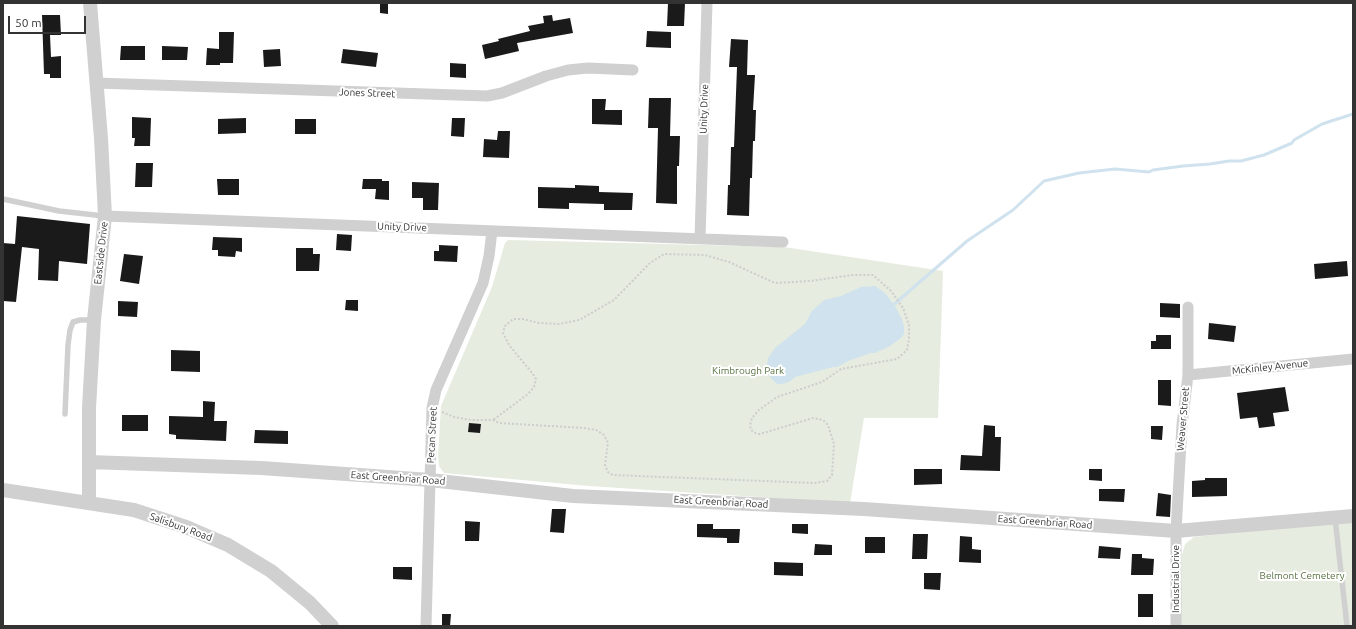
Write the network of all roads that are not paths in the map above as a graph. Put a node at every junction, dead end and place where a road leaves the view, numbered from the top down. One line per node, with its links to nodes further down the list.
1 (90, 3): 4 (street, Eastside Drive)
2 (707, 3): 8 (street, Unity Drive)
3 (633, 70): 4 (street, Jones Street)
4 (96, 83): 6 (street, Eastside Drive)
5 (3, 200): 6 (lane)
6 (105, 216): 7 (street, Unity Drive); 11 (street, Eastside Drive)
7 (492, 231): 8 (street, Unity Drive); 16 (street, Pecan Street)
8 (700, 239): 9 (street, Unity Drive)
9 (783, 242)
10 (1188, 307): 13 (street, Weaver Street)
11 (94, 320): 14 (lane); 15 (street, Eastside Drive)
12 (1353, 359): 13 (street, McKinley Avenue)
13 (1188, 375): 21 (street, Weaver Street)
14 (66, 414)
15 (89, 462): 16 (street, East Greenbriar Road); 18 (street, Eastside Drive)
16 (430, 480): 21 (street, East Greenbriar Road); 23 (street, Pecan Street)
17 (3, 490): 18 (street, Salisbury Road)
18 (89, 503): 22 (street, Salisbury Road)
19 (1353, 516): 20 (street, East Greenbriar Road)
20 (1335, 518): 21 (street, East Greenbriar Road); 25 (lane)
21 (1176, 532): 24 (street, Industrial Drive)
22 (332, 626)
23 (426, 626)
24 (1176, 626)
25 (1347, 626)

